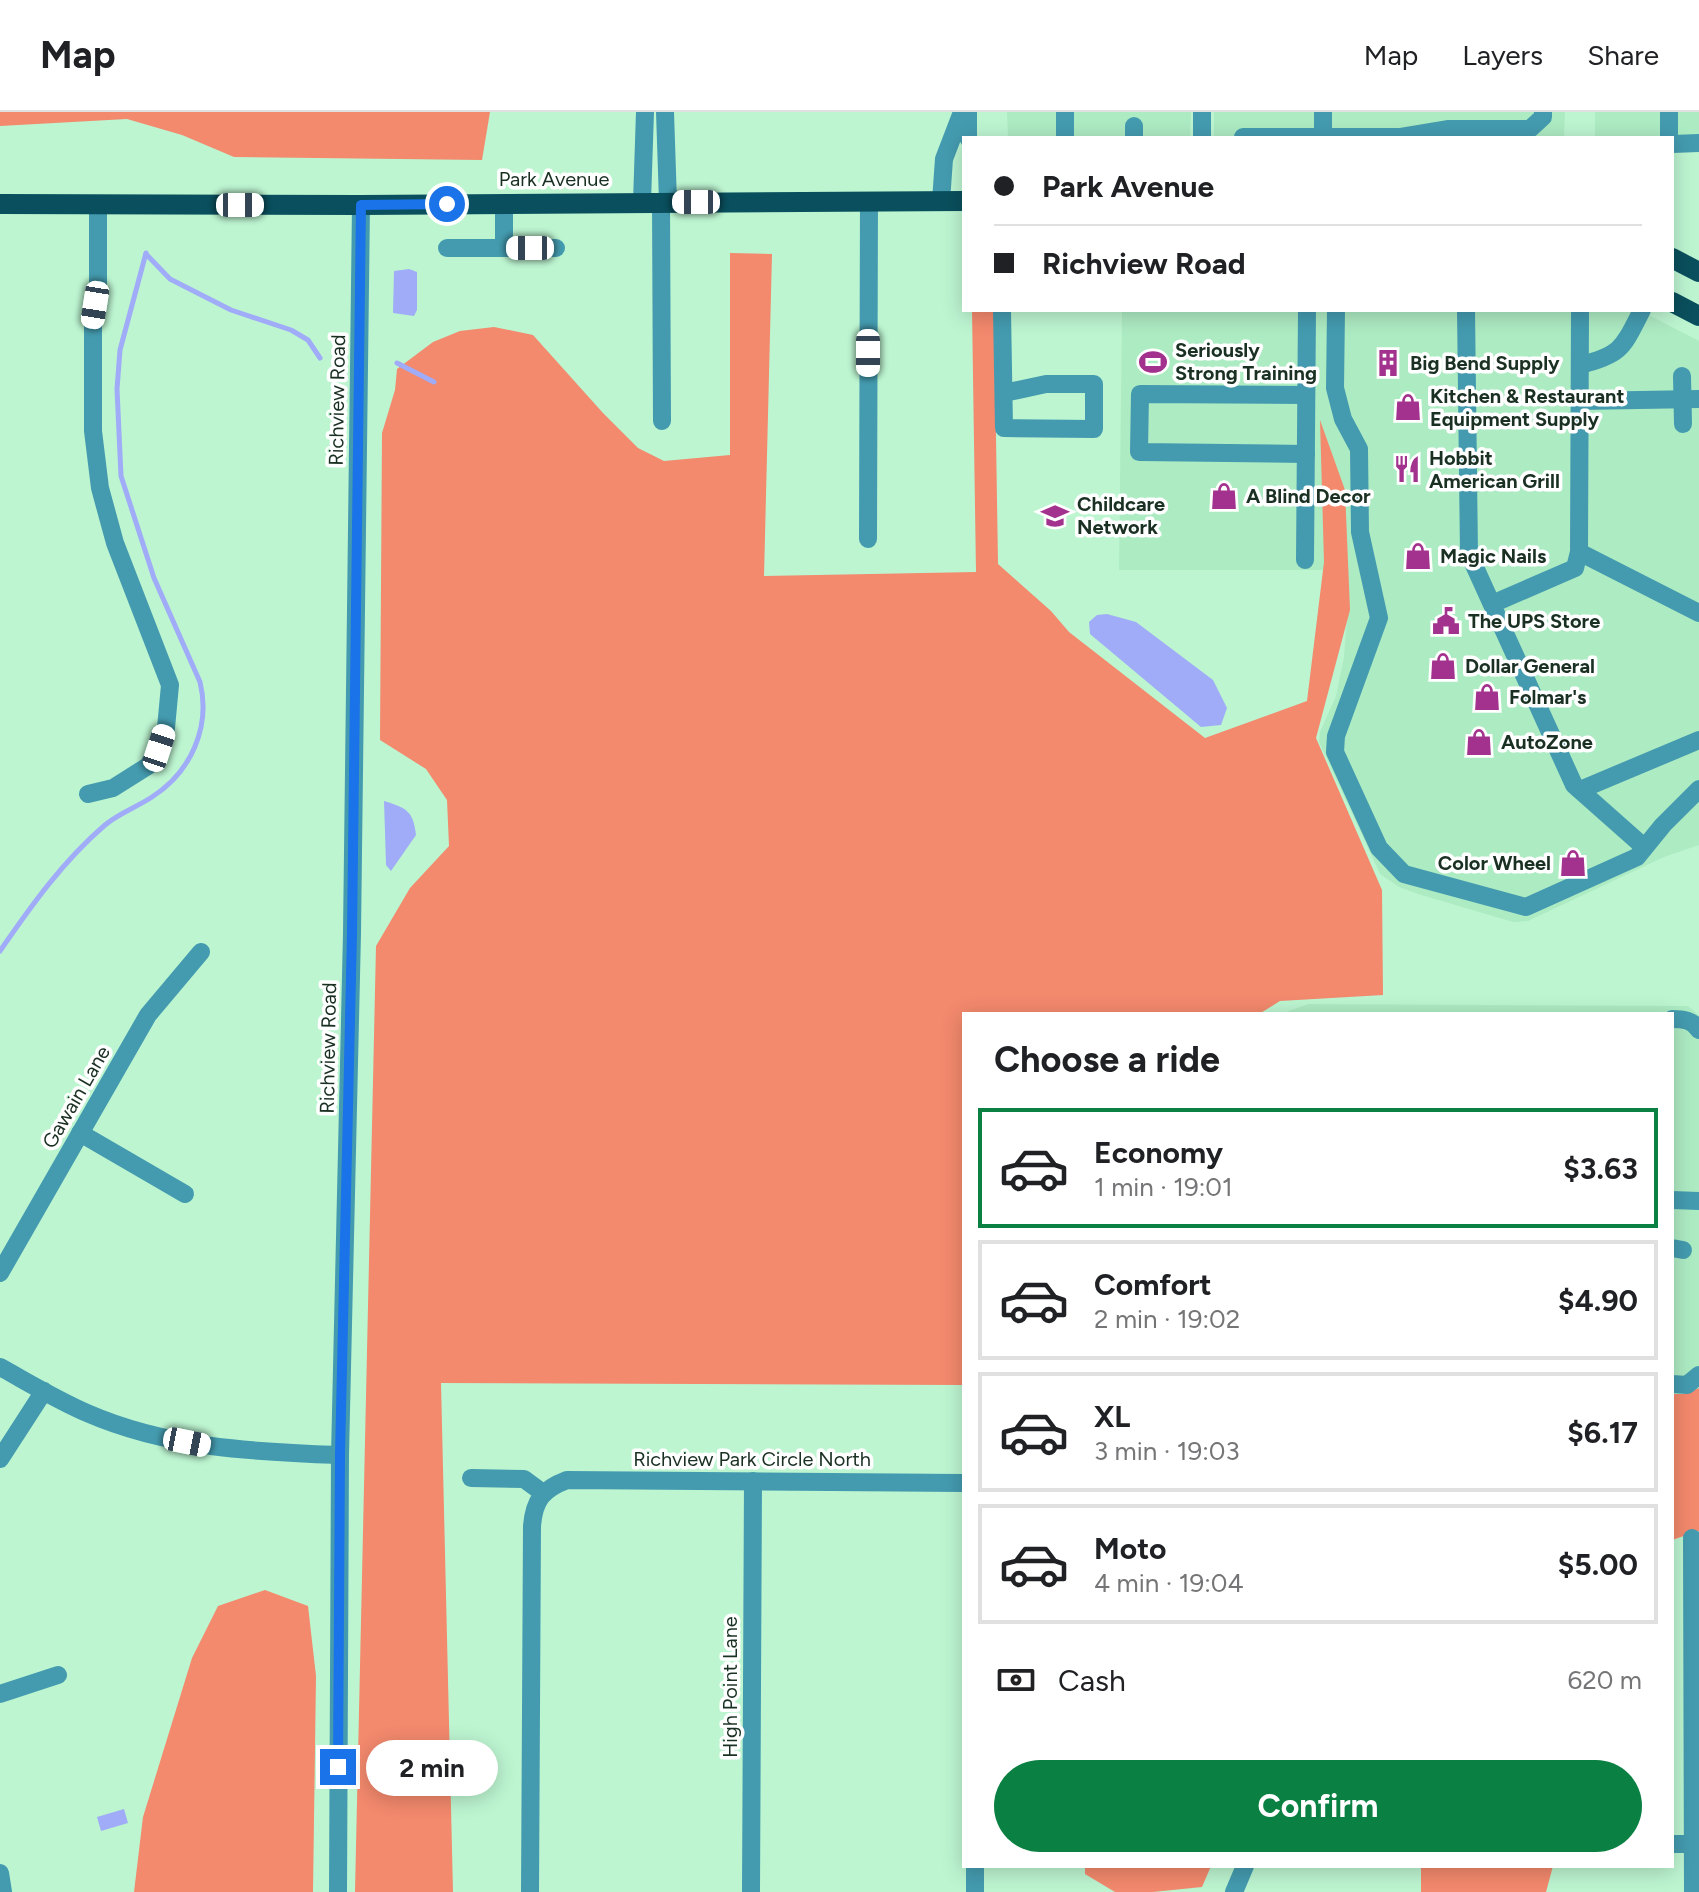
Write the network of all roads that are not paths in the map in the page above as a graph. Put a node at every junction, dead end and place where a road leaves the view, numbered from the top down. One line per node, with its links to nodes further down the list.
1 (645, 112): 23 (street)
2 (665, 112): 23 (street)
3 (965, 112): 12 (street); 21 (street)
4 (1065, 112): 13 (street)
5 (1202, 112): 14 (street)
6 (1323, 112): 15 (street)
7 (1432, 112): 10 (street)
8 (1543, 112): 11 (street)
9 (1669, 112): 17 (street)
10 (1433, 132): 11 (street); 16 (street)
11 (1521, 134)
12 (968, 136)
13 (1065, 136)
14 (1202, 136)
15 (1323, 136)
16 (1407, 136)
17 (1669, 136)
18 (1699, 143): 19 (street)
19 (1674, 144)
20 (869, 201): 21 (main road, Park Avenue); 23 (main road, Park Avenue); 50 (street)
21 (941, 201): 22 (main road, Park Avenue)
22 (962, 201)
23 (657, 202): 24 (main road, Park Avenue); 47 (street)
24 (504, 203): 27 (main road, Park Avenue); 29 (street)
25 (0, 204): 26 (main road, Park Avenue)
26 (98, 204): 27 (main road, Park Avenue); 58 (street)
27 (361, 205): 72 (street, Richview Road)
28 (447, 248): 29 (street)
29 (504, 248): 30 (street)
30 (556, 248)
31 (1674, 259): 32 (main road)
32 (1699, 272)
33 (1674, 303): 40 (main road)
34 (1002, 312): 43 (street)
35 (1307, 312): 44 (street)
36 (1336, 312): 59 (street)
37 (1466, 312): 53 (street)
38 (1641, 312): 41 (street)
39 (1580, 313): 41 (street)
40 (1699, 316)
41 (1580, 365): 46 (street)
42 (1682, 376): 45 (street)
43 (1004, 393): 43 (street)
44 (1306, 395): 49 (street); 49 (street)
45 (1690, 400): 46 (street); 48 (street)
46 (1579, 401): 51 (street)
47 (662, 421)
48 (1683, 424)
49 (1306, 454): 52 (street)
50 (868, 539)
51 (1579, 552): 53 (street); 54 (street)
52 (1305, 560)
53 (1492, 604): 57 (street)
54 (1699, 613)
55 (1699, 740): 57 (street)
56 (1699, 789): 59 (street)
57 (1580, 790): 59 (street)
58 (88, 794)
59 (1644, 847)
60 (201, 952): 63 (street, Gawain Lane)
61 (1674, 1019): 62 (street)
62 (1699, 1030)
63 (80, 1133): 64 (street); 67 (street, Gawain Lane)
64 (185, 1194)
65 (1674, 1200): 66 (street)
66 (1699, 1201)
67 (0, 1273)
68 (0, 1367): 71 (street)
69 (1699, 1375): 70 (street)
70 (1674, 1384)
71 (44, 1391): 72 (street); 73 (street)
72 (340, 1455): 89 (street, Richview Road)
73 (0, 1459)
74 (471, 1478): 77 (street)
75 (753, 1481): 76 (street, Richview Park Circle North); 77 (street, Richview Park Circle North); 91 (street, High Point Lane)
76 (962, 1483)
77 (543, 1493): 90 (street)
78 (1692, 1538): 80 (street)
79 (1674, 1665): 80 (street)
80 (1692, 1665): 84 (street)
81 (58, 1675): 82 (street)
82 (0, 1694)
83 (1674, 1844): 84 (street)
84 (1696, 1844): 94 (street)
85 (975, 1868): 92 (street)
86 (1244, 1868): 93 (street)
87 (0, 1873): 88 (street)
88 (3, 1892)
89 (338, 1892)
90 (530, 1892)
91 (751, 1892)
92 (975, 1892)
93 (1234, 1892)
94 (1693, 1892)

